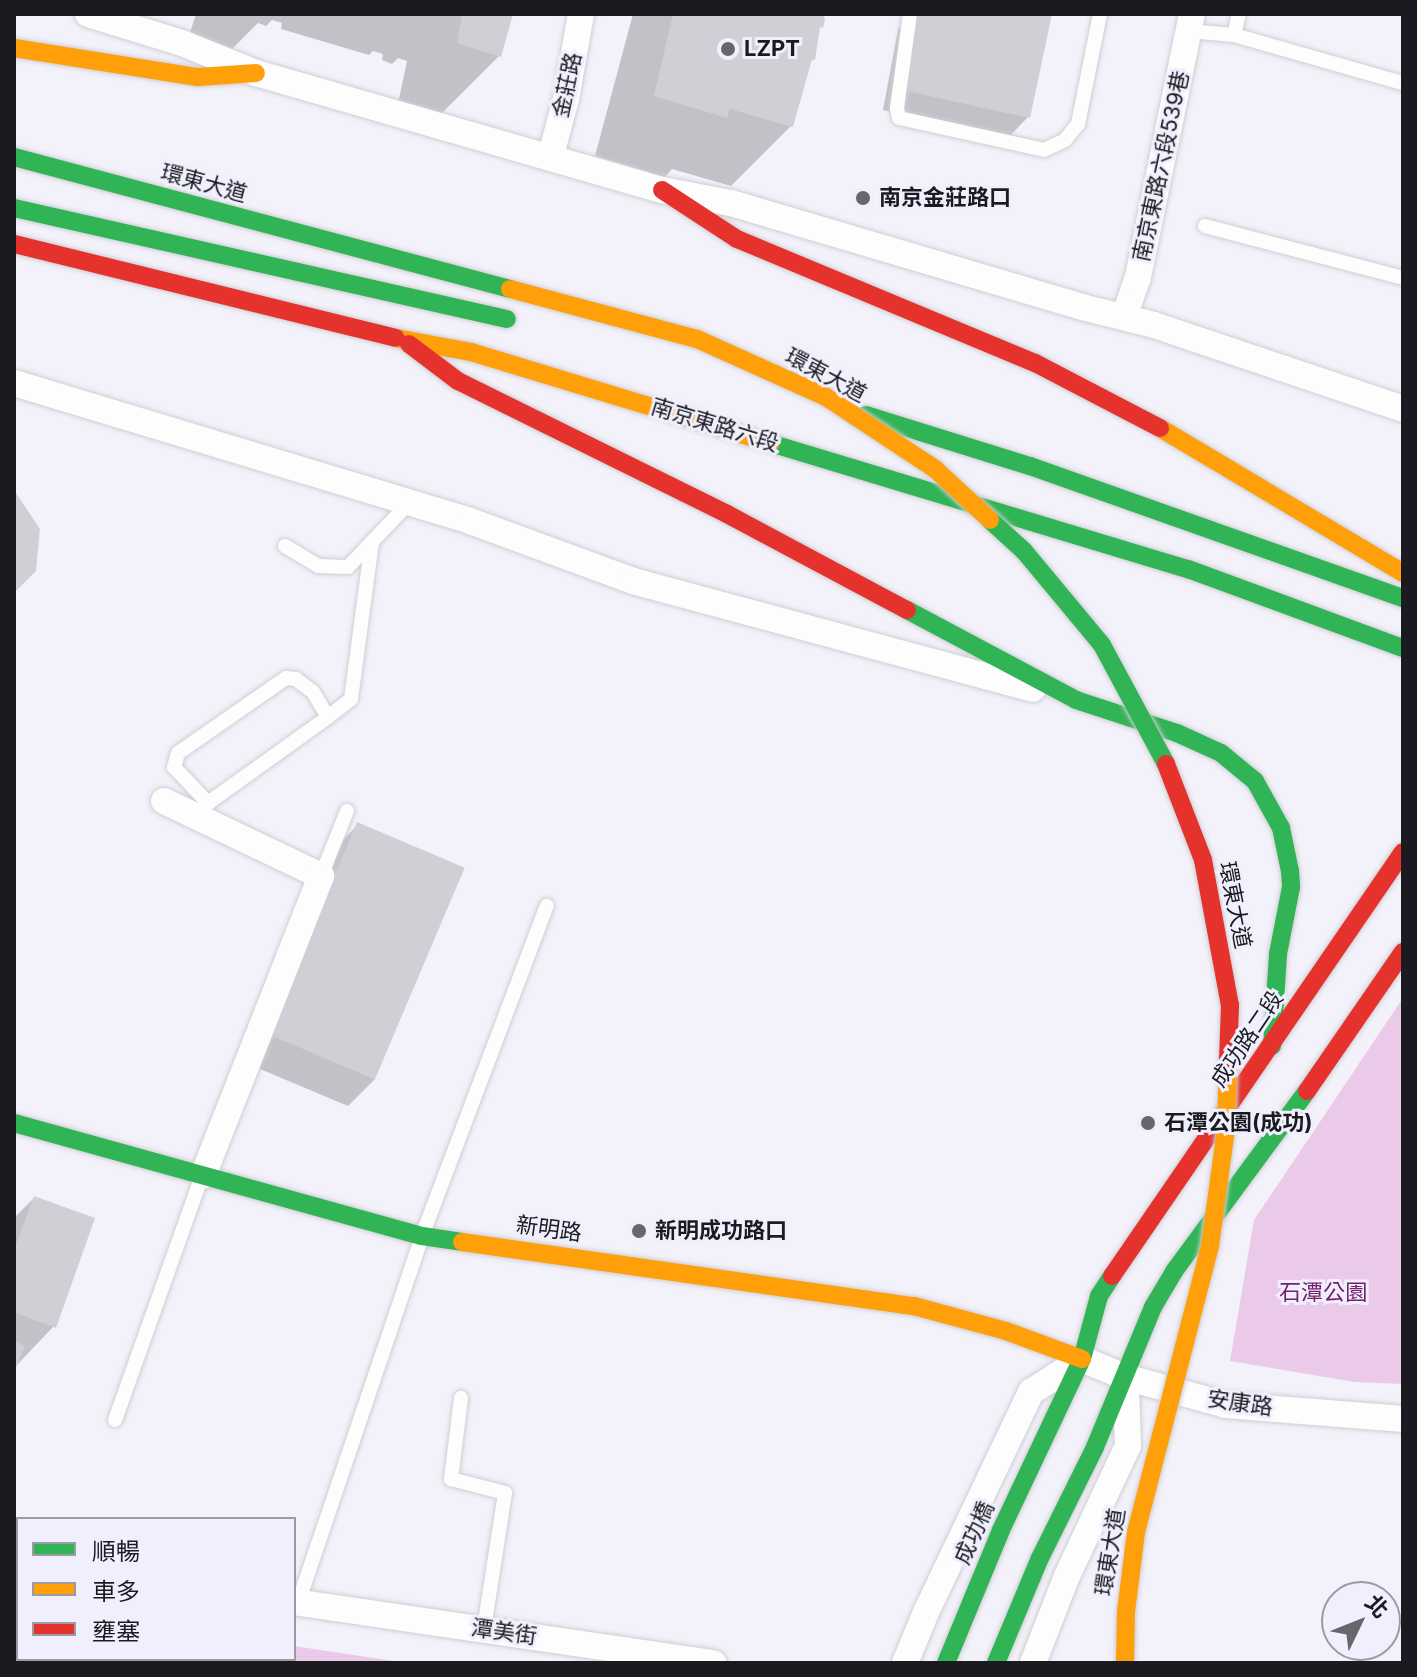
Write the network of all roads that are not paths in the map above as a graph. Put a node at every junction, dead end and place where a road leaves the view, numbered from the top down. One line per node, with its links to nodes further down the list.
1 (88, 14): 9 (street)
2 (581, 14): 12 (street, 金莊路)
3 (910, 14): 4 (lane)
4 (1100, 14)
5 (1239, 14): 7 (lane)
6 (1190, 22): 7 (lane); 19 (street, 南京東路六段539巷)
7 (1234, 35): 10 (lane)
8 (14, 48): 9 (main road)
9 (256, 73): 12 (street)
10 (1403, 83)
11 (14, 145): 15 (main road, bridge)
12 (551, 155): 14 (street)
13 (14, 157): 56 (main road, 環東大道, bridge)
14 (662, 190): 19 (street); 28 (main road)
15 (14, 208)
16 (1205, 226): 18 (lane)
17 (14, 244): 20 (main road, 南京東路六段)
18 (1403, 278)
19 (1124, 317): 24 (street)
20 (404, 340): 30 (main road, 南京東路六段); 31 (main road)
21 (711, 367): 29 (main road)
22 (740, 379): 56 (main road, 環東大道, bridge)
23 (14, 383): 25 (street)
24 (1403, 409)
25 (409, 503): 26 (lane); 31 (street)
26 (372, 542): 27 (lane); 32 (lane)
27 (285, 546)
28 (1403, 573)
29 (1403, 598)
30 (1403, 648)
31 (1076, 700): 39 (main road)
32 (328, 717): 32 (lane)
33 (164, 801): 36 (street)
34 (347, 811): 36 (lane)
35 (1403, 852): 39 (main road, 成功路二段)
36 (321, 876): 41 (street)
37 (547, 906): 42 (lane)
38 (1403, 952): 44 (main road)
39 (1272, 1046): 43 (main road, 成功路二段)
40 (14, 1123): 41 (main road, 新明路)
41 (203, 1176): 42 (main road, 新明路); 47 (lane)
42 (422, 1236): 43 (main road, 新明路); 49 (lane)
43 (1082, 1359): 44 (street, 安康路); 48 (main road, 成功路二段); 52 (street)
44 (1125, 1377): 46 (street, 安康路); 54 (main road); 55 (street)
45 (461, 1398): 50 (lane)
46 (1403, 1419)
47 (115, 1420)
48 (1053, 1426): 53 (main road, 成功橋)
49 (296, 1602): 50 (street, 潭美街)
50 (484, 1629): 51 (street, 潭美街)
51 (714, 1663)
52 (905, 1663)
53 (946, 1663)
54 (996, 1663)
55 (1033, 1663)
56 (1126, 1663)

